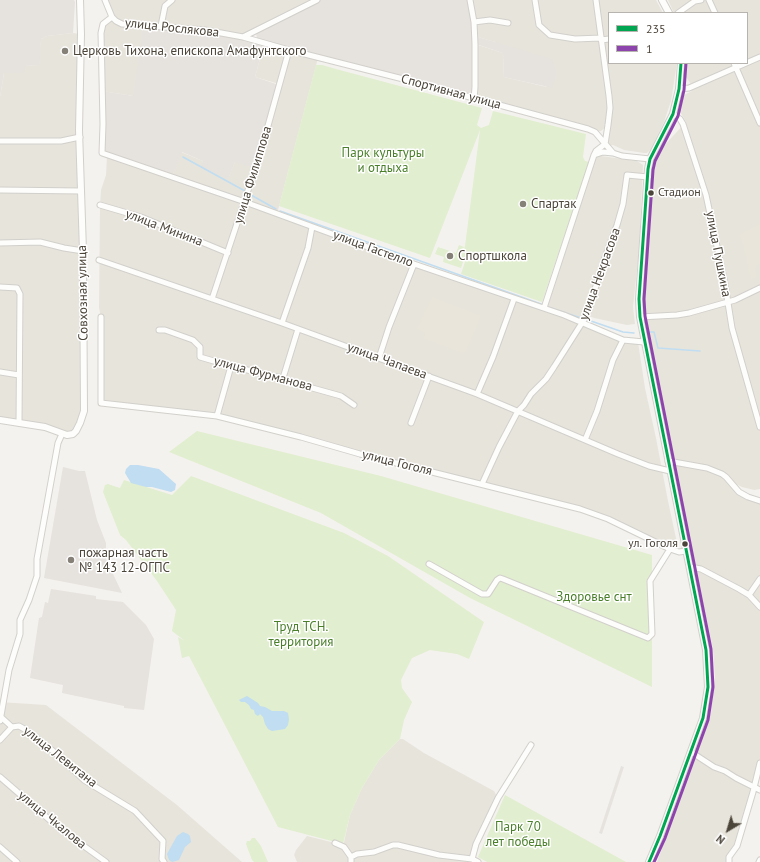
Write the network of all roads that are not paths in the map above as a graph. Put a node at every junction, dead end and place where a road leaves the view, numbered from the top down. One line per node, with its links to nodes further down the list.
1 (80, 0): 34 (street, Совхозная улица)
2 (105, 0): 14 (street)
3 (172, 0): 17 (street)
4 (317, 0): 18 (street)
5 (470, 0): 15 (street)
6 (534, 0): 20 (street)
7 (596, 0): 20 (street)
8 (662, 0): 11 (street)
9 (701, 0): 12 (street)
10 (709, 0): 13 (street)
11 (668, 12)
12 (679, 12)
13 (715, 12)
14 (112, 17): 17 (street, улица Рослякова); 37 (street, улица Рослякова)
15 (474, 22): 16 (street); 29 (street)
16 (508, 23)
17 (161, 26): 19 (street, улица Рослякова)
18 (257, 30): 19 (street); 22 (street)
19 (243, 37): 22 (street, Спортивная улица)
20 (601, 39): 21 (street); 32 (street)
21 (608, 39)
22 (260, 42): 23 (street, Спортивная улица)
23 (289, 50): 29 (street, Спортивная улица); 44 (street, улица Филиппова)
24 (760, 58): 25 (street)
25 (748, 62)
26 (681, 64): 28 (street)
27 (735, 66): 28 (street); 31 (street)
28 (679, 90): 30 (street)
29 (474, 99): 33 (street, Спортивная улица)
30 (672, 114): 40 (street); 56 (street, улица Пушкина)
31 (760, 123)
32 (608, 125): 33 (street); 36 (street)
33 (595, 132): 36 (street)
34 (80, 137): 35 (street); 43 (street, Совхозная улица)
35 (0, 141)
36 (605, 144): 38 (street); 39 (street)
37 (102, 153): 44 (street, улица Гастелло)
38 (613, 153): 39 (street); 40 (street)
39 (594, 155): 57 (street)
40 (650, 159): 41 (street)
41 (648, 177): 59 (street); 61 (street, улица Некрасова)
42 (0, 190): 43 (street)
43 (81, 191): 48 (street, Совхозная улица)
44 (245, 202): 46 (street, улица Гастелло); 49 (street, улица Филиппова)
45 (100, 205): 49 (street, улица Минина)
46 (312, 227): 51 (street, улица Гастелло); 60 (street)
47 (0, 242): 48 (street)
48 (83, 251): 80 (street, Совхозная улица)
49 (228, 253): 54 (street, улица Филиппова)
50 (100, 260): 54 (street, улица Чапаева)
51 (414, 264): 55 (street, улица Гастелло); 66 (street)
52 (0, 287): 69 (street)
53 (760, 288): 56 (street)
54 (212, 299): 60 (street, улица Чапаева)
55 (514, 299): 57 (street, улица Гастелло); 72 (street)
56 (727, 303): 59 (street); 79 (street, улица Пушкина)
57 (544, 308): 61 (street, улица Гастелло)
58 (101, 316): 75 (street, улица Гоголя)
59 (640, 317): 65 (street)
60 (282, 323): 62 (street, улица Чапаева)
61 (583, 323): 64 (street, улица Гастелло); 74 (street, улица Некрасова)
62 (298, 329): 66 (street, улица Чапаева); 71 (street)
63 (159, 330): 67 (street, улица Фурманова)
64 (623, 340): 65 (street, улица Гастелло); 81 (street)
65 (644, 342): 82 (street)
66 (379, 358): 70 (street, улица Чапаева)
67 (231, 366): 71 (street, улица Фурманова); 75 (street)
68 (0, 372): 69 (street)
69 (19, 375): 77 (street)
70 (429, 376): 72 (street, улица Чапаева); 78 (street)
71 (283, 378): 73 (street, улица Фурманова)
72 (477, 394): 74 (street, улица Чапаева)
73 (354, 405)
74 (518, 411): 81 (street, улица Чапаева); 84 (street, улица Некрасова)
75 (217, 416): 84 (street, улица Гоголя)
76 (0, 420): 77 (street)
77 (19, 423): 80 (street)
78 (411, 423)
79 (760, 427)
80 (62, 434): 93 (street)
81 (585, 440): 83 (street, улица Чапаева)
82 (668, 461): 83 (street); 85 (street)
83 (670, 471): 87 (street)
84 (482, 484): 86 (street, улица Гоголя)
85 (760, 501)
86 (670, 549): 87 (street, улица Гоголя); 88 (street)
87 (686, 551): 89 (street)
88 (429, 564)
89 (690, 567): 91 (street); 97 (street)
90 (760, 579): 91 (street)
91 (749, 595): 92 (street)
92 (760, 607)
93 (1, 719): 94 (street)
94 (12, 727): 95 (street); 108 (street, улица Левитана)
95 (0, 740)
96 (532, 745): 105 (street)
97 (691, 752): 100 (street); 110 (street)
98 (760, 763): 100 (street)
99 (0, 777): 107 (street, улица Чкалова)
100 (754, 787): 101 (street); 111 (street)
101 (760, 790)
102 (335, 843): 104 (street)
103 (0, 847): 106 (street)
104 (351, 859): 105 (street)
105 (472, 859): 109 (street)
106 (17, 862)
107 (106, 862)
108 (164, 862)
109 (478, 862)
110 (650, 862)
111 (729, 862)

